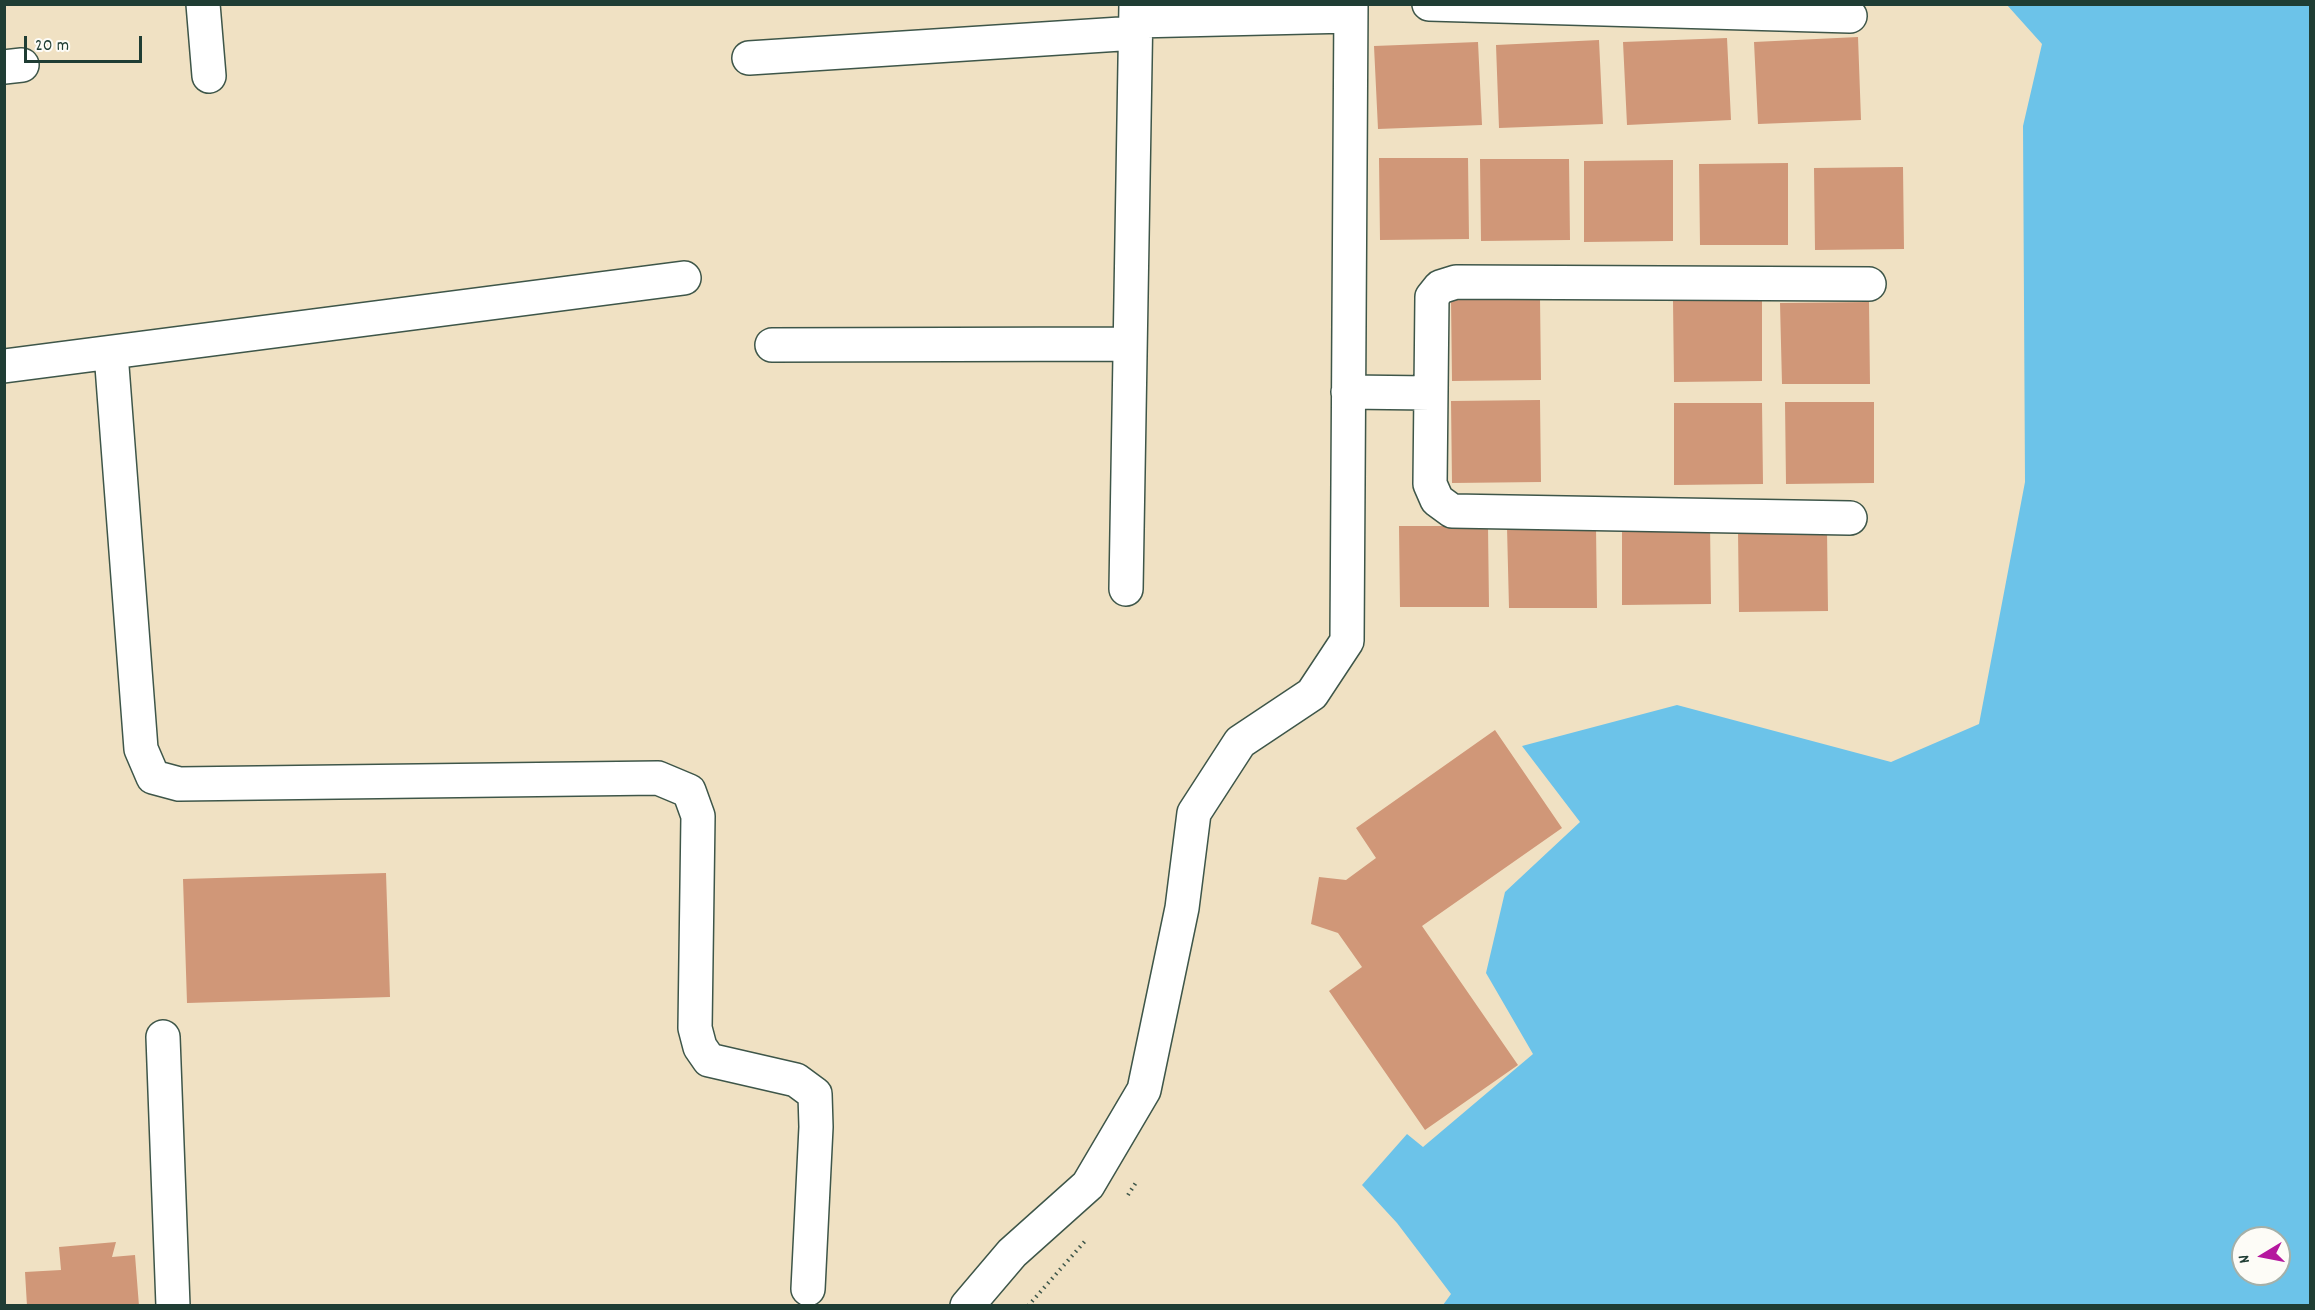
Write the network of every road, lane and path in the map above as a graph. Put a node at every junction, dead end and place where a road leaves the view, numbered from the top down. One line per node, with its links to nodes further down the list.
1 (203, 4): 7 (street)
2 (1429, 4): 4 (street)
3 (1350, 10): 5 (street); 14 (street)
4 (1850, 16)
5 (1136, 20): 6 (street); 10 (street)
6 (749, 58)
7 (209, 76)
8 (684, 278): 12 (street)
9 (1869, 284): 15 (street)
10 (1130, 344): 11 (street); 17 (street)
11 (772, 345)
12 (111, 353): 13 (street); 19 (street)
13 (4, 366)
14 (1348, 392): 15 (street); 21 (street)
15 (1430, 393): 16 (street)
16 (1850, 518)
17 (1126, 590)
18 (163, 1037): 20 (street)
19 (808, 1288)
20 (172, 1305)
21 (967, 1305)

